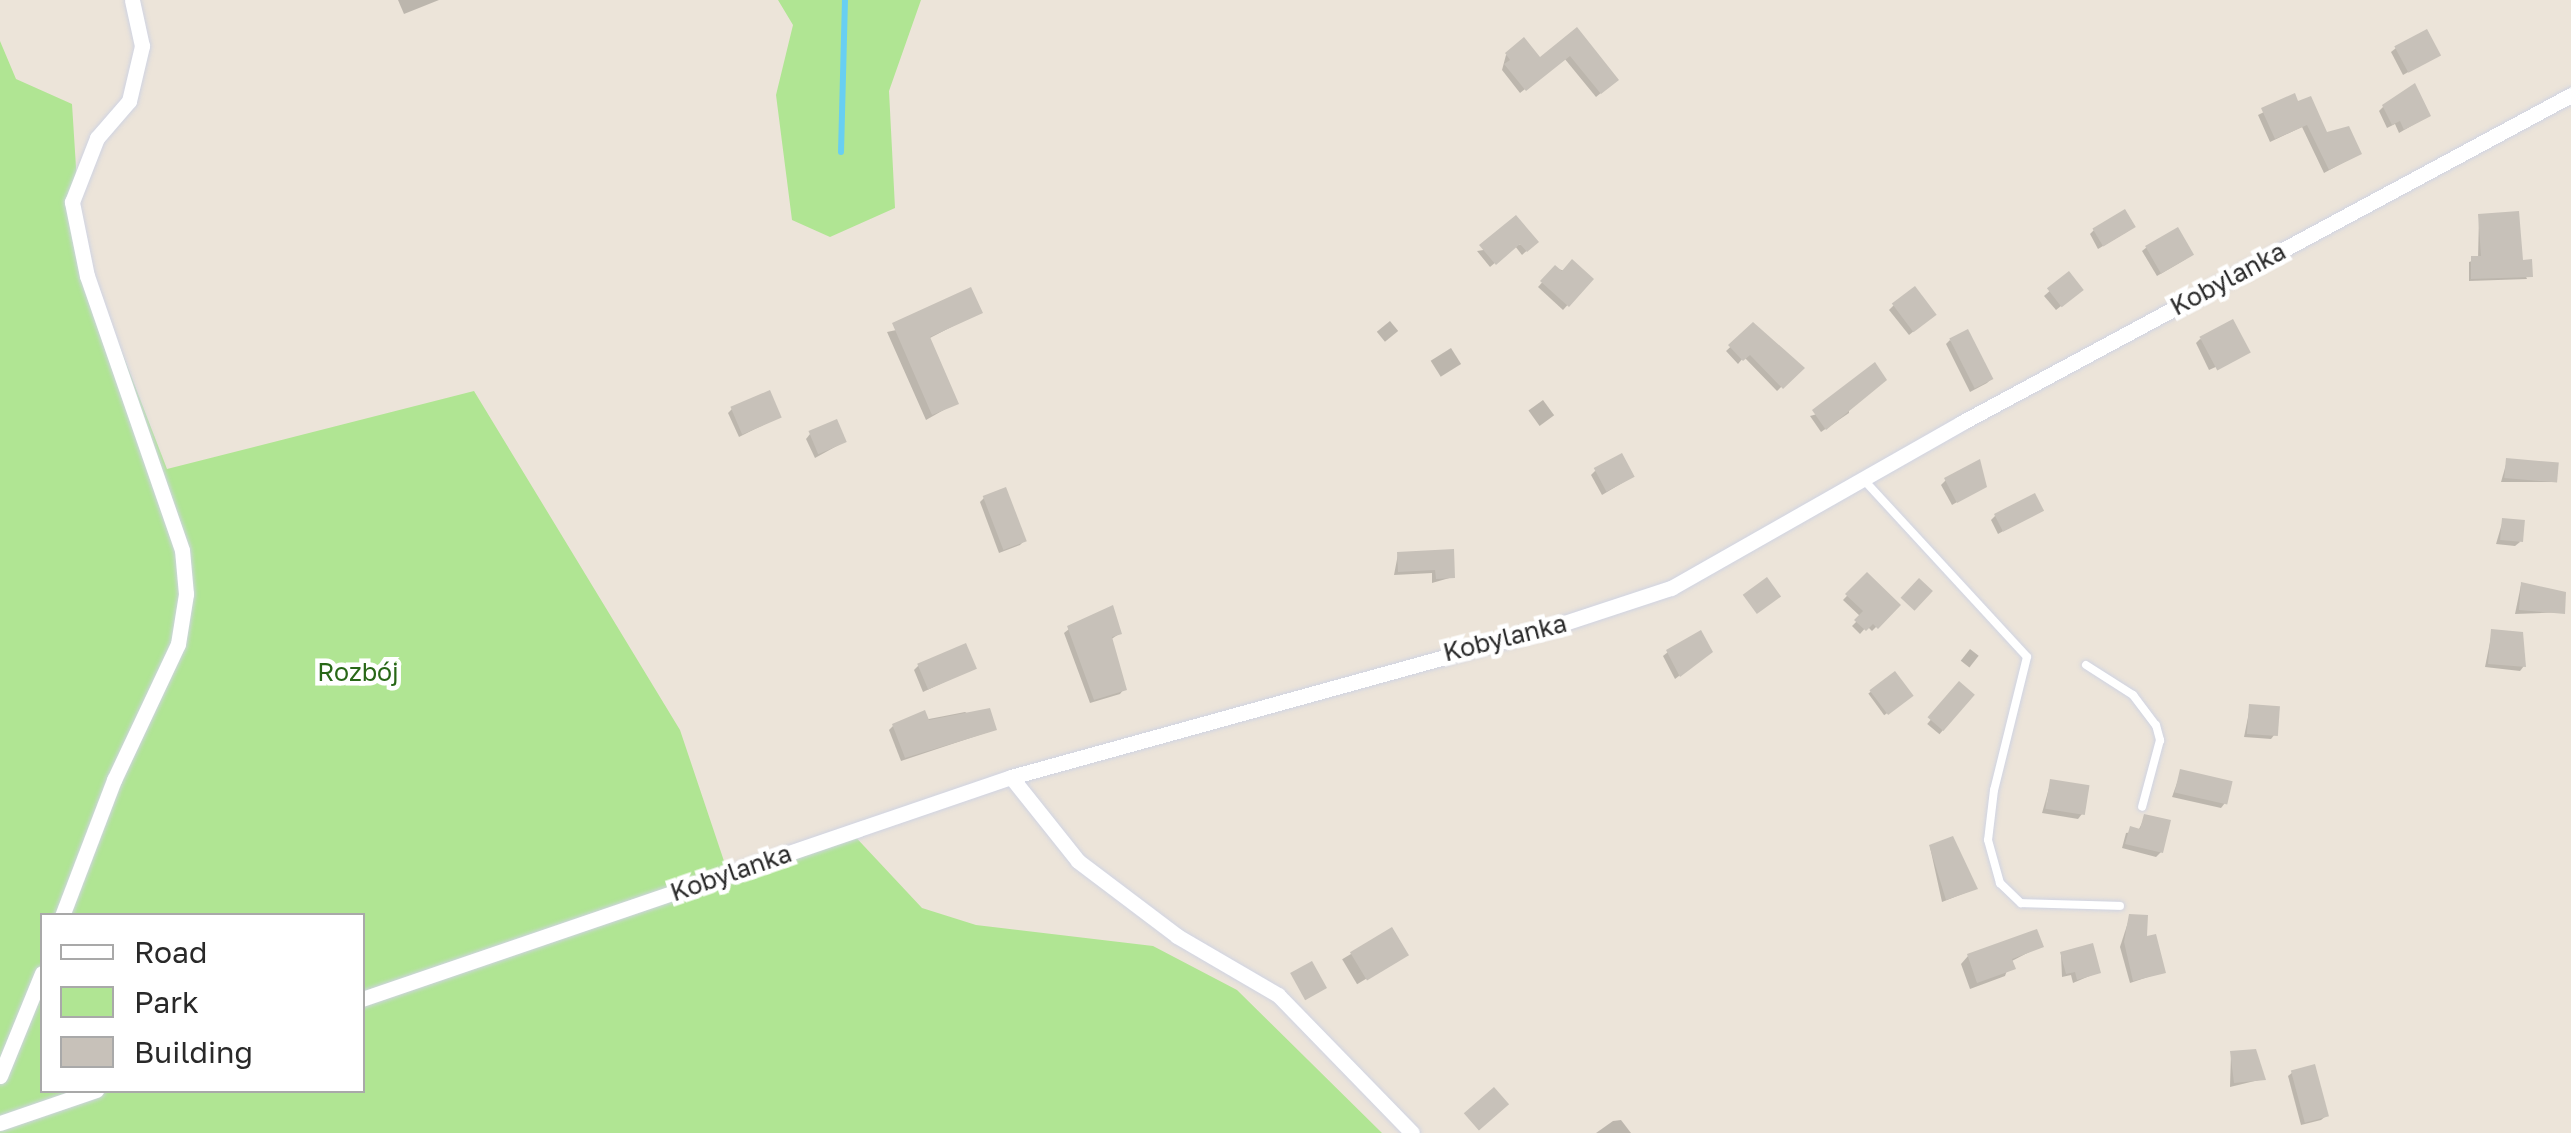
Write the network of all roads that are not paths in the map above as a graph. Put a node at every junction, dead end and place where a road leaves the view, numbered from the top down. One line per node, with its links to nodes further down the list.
1 (132, 0): 8 (street)
2 (2571, 95): 3 (street, Kobylanka)
3 (1862, 478): 5 (street, Kobylanka); 7 (lane)
4 (2086, 665): 6 (lane)
5 (1011, 777): 10 (street, Kobylanka); 14 (street)
6 (2142, 807)
7 (2120, 906)
8 (63, 913)
9 (40, 978): 11 (street)
10 (365, 999)
11 (0, 1076)
12 (87, 1093): 13 (street)
13 (0, 1123)
14 (1412, 1133)

